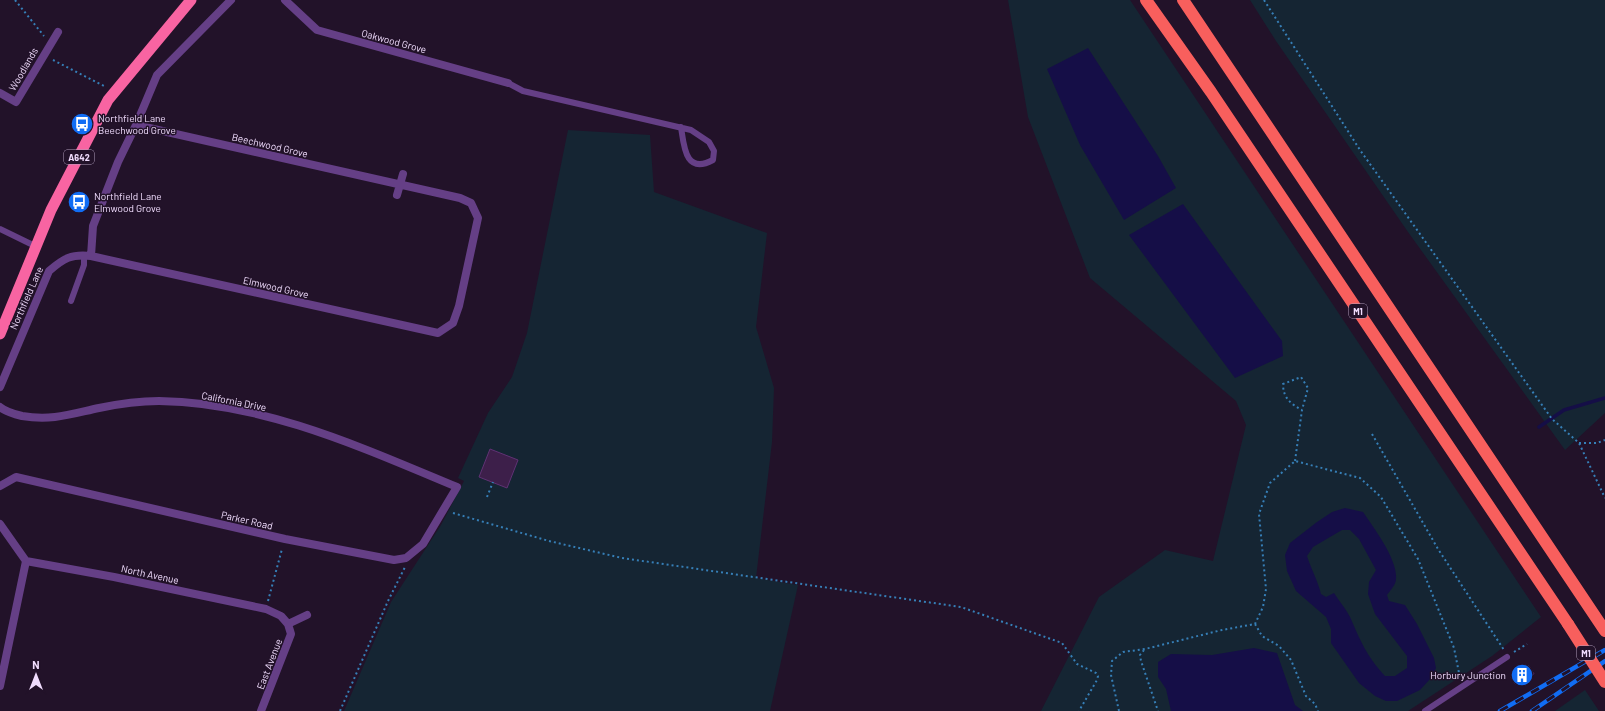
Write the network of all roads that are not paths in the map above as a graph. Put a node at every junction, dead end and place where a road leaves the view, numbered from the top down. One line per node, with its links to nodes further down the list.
1 (191, 0): 15 (highway, Northfield Lane / A642)
2 (231, 0): 9 (street)
3 (285, 0): 7 (street, Oakwood Grove)
4 (1146, 0): 30 (highway, M1, bridge)
5 (1183, 0): 28 (highway)
6 (58, 32): 8 (street, Woodlands)
7 (508, 83): 10 (lane)
8 (0, 92)
9 (136, 125): 12 (street, Beechwood Grove); 16 (street)
10 (681, 127): 10 (lane)
11 (403, 174): 12 (street)
12 (399, 185): 13 (street); 18 (street, Beechwood Grove)
13 (397, 195)
14 (0, 229): 15 (lane)
15 (35, 246): 19 (highway, Northfield Lane / A642)
16 (88, 256): 17 (lane); 18 (street, Elmwood Grove); 20 (street, Northfield Lane)
17 (71, 301)
18 (453, 323)
19 (0, 334)
20 (0, 387)
21 (0, 407): 24 (street, California Drive)
22 (0, 486): 24 (street, Parker Road)
23 (0, 524): 25 (street)
24 (406, 558)
25 (26, 561): 27 (street, North Avenue); 31 (street)
26 (307, 615): 27 (street)
27 (288, 624): 32 (street, East Avenue)
28 (1605, 631)
29 (1507, 657): 33 (lane)
30 (1605, 682)
31 (0, 686)
32 (261, 711)
33 (1424, 711)

